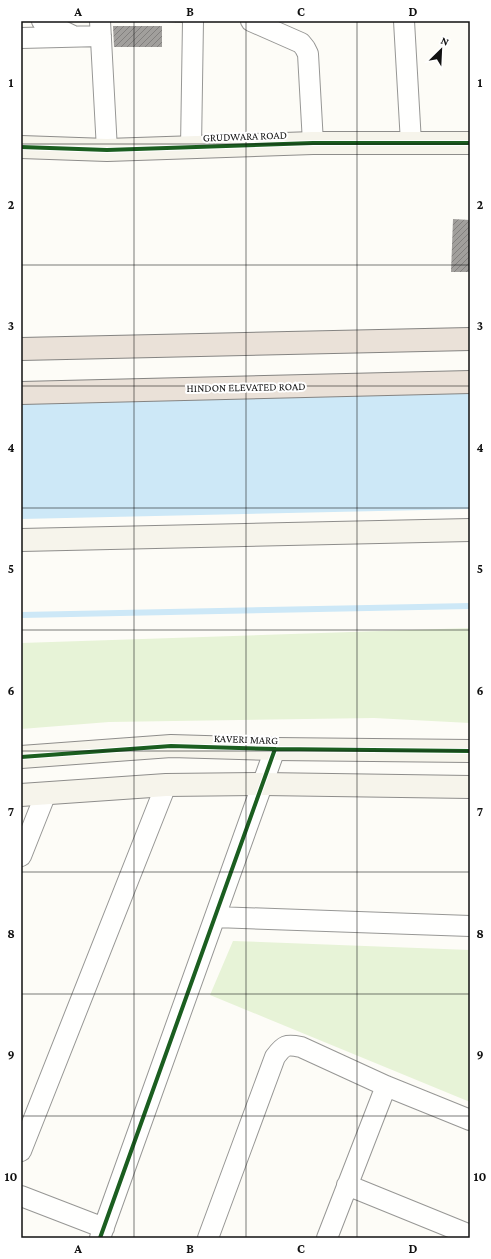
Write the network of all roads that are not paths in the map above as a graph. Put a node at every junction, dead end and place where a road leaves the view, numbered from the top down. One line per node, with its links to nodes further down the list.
1 (42, 21): 6 (street)
2 (193, 21): 12 (street)
3 (251, 21): 8 (street)
4 (404, 21): 9 (street)
5 (101, 28): 6 (street); 13 (street)
6 (73, 36): 7 (street)
7 (21, 38)
8 (313, 143): 9 (street, GRUDWARA ROAD); 12 (street, GRUDWARA ROAD)
9 (411, 143): 10 (street, GRUDWARA ROAD)
10 (470, 143)
11 (21, 147): 13 (street, GRUDWARA ROAD)
12 (191, 147): 13 (street, GRUDWARA ROAD)
13 (107, 150)
14 (470, 339): 15 (highway)
15 (21, 349)
16 (470, 382): 17 (highway, HINDON ELEVATED ROAD)
17 (21, 393)
18 (470, 530): 19 (street)
19 (21, 540)
20 (275, 750): 21 (street, KAVERI MARG); 22 (street, KAVERI MARG); 23 (street)
21 (470, 751)
22 (21, 757)
23 (263, 784): 24 (street); 25 (street); 29 (street)
24 (166, 785): 26 (street); 33 (street)
25 (470, 787)
26 (46, 793): 27 (street); 28 (street)
27 (21, 795)
28 (21, 856)
29 (215, 917): 30 (street); 36 (street)
30 (470, 926)
31 (386, 1086): 32 (street); 34 (street); 38 (street)
32 (470, 1120)
33 (21, 1151)
34 (348, 1185): 37 (street); 39 (street)
35 (21, 1196): 36 (street)
36 (102, 1233)
37 (470, 1235)
38 (208, 1238)
39 (327, 1238)

